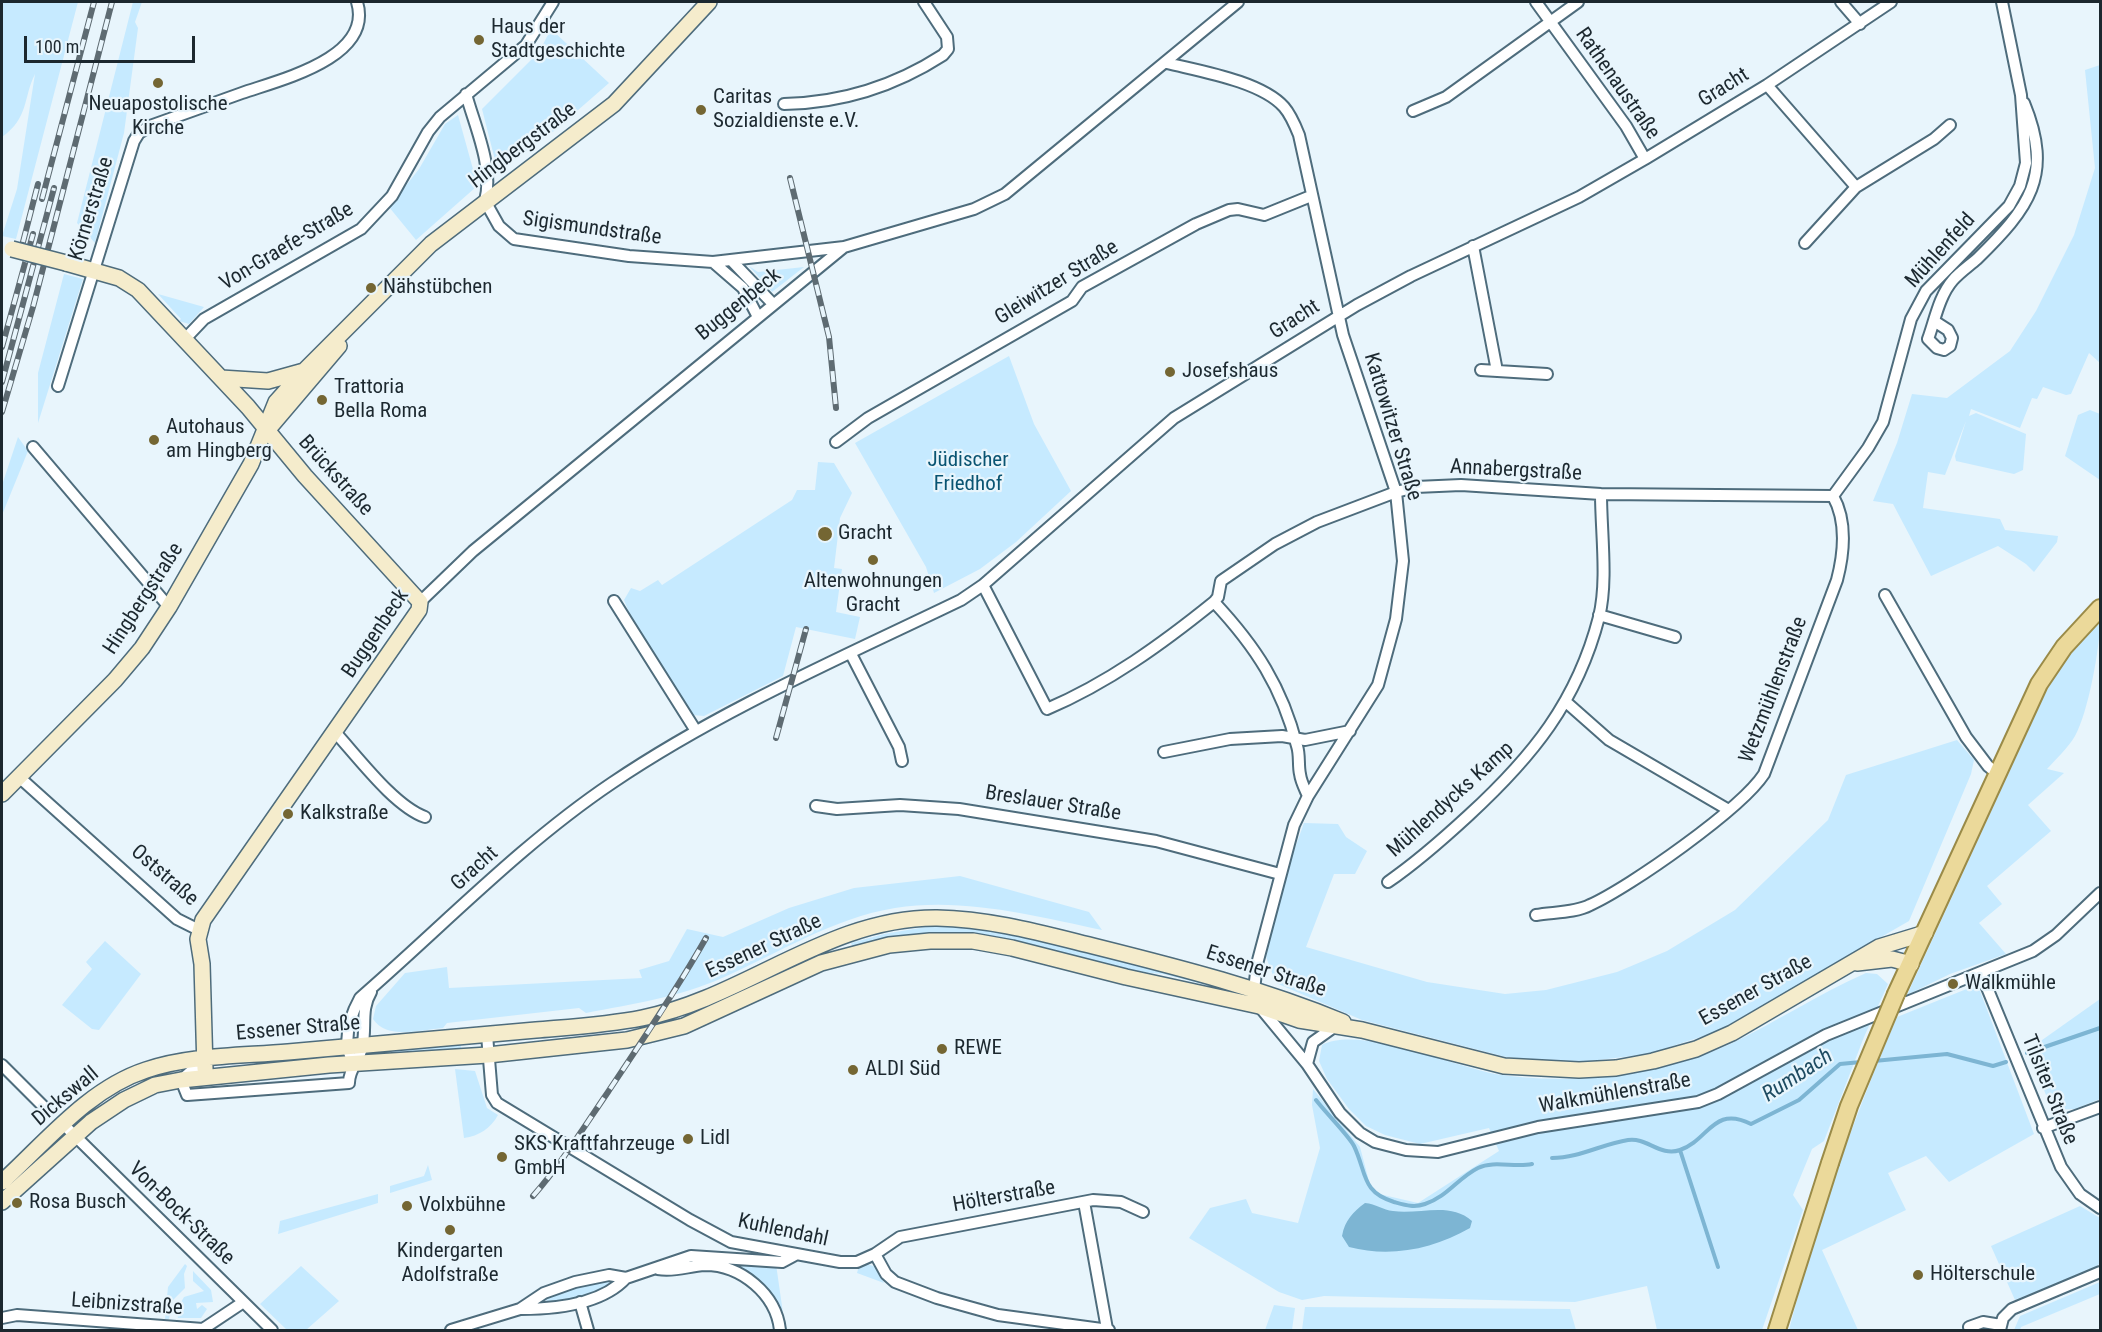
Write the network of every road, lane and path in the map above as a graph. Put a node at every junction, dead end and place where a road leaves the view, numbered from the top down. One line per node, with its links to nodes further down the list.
1 (357, 2): 31 (street, Körnerstraße)
2 (539, 2): 11 (street)
3 (709, 2): 24 (main road, Hingbergstraße)
4 (924, 2): 18 (street)
5 (1238, 2): 14 (street, Buggenbeck)
6 (1536, 2): 12 (street, Rathenaustraße)
7 (1578, 2): 12 (street)
8 (1841, 2): 13 (street)
9 (1891, 2): 13 (street, Gracht)
10 (2002, 2): 17 (street, Mühlenfeld)
11 (551, 5): 16 (street, Von-Graefe-Straße)
12 (1551, 22): 19 (street); 21 (street, Rathenaustraße)
13 (1860, 24): 15 (street, Gracht)
14 (1167, 63): 23 (street, Kattowitzer Straße); 27 (street, Buggenbeck)
15 (1767, 85): 21 (street, Gracht); 22 (street)
16 (465, 94): 24 (street); 37 (street, Von-Graefe-Straße)
17 (2020, 95): 36 (street, Mühlenfeld); 49 (street, Mühlenfeld)
18 (784, 104)
19 (1413, 111)
20 (1950, 125): 22 (street)
21 (1645, 159): 26 (street, Gracht)
22 (1856, 187): 25 (street)
23 (1311, 195): 33 (street, Kattowitzer Straße); 45 (street, Gleiwitzer Straße)
24 (485, 201): 30 (street, Sigismundstraße); 35 (main road, Hingbergstraße)
25 (1805, 243)
26 (1473, 246): 33 (street, Gracht); 40 (street)
27 (844, 247): 29 (street, Sigismundstraße); 32 (street, Buggenbeck)
28 (7, 249): 31 (main road, Brückstraße, bridge)
29 (731, 260): 30 (street, Sigismundstraße); 32 (street)
30 (713, 262): 34 (street)
31 (93, 270): 37 (main road, Brückstraße); 43 (street, Körnerstraße)
32 (773, 304): 34 (street, Buggenbeck)
33 (1339, 315): 47 (street, Kattowitzer Straße); 50 (street, Gracht)
34 (758, 316): 53 (street, Buggenbeck)
35 (357, 320): 39 (main road, Hingbergstraße); 44 (main road, Hingbergstraße)
36 (1934, 321)
37 (184, 340): 42 (main road, Brückstraße)
38 (1480, 370): 40 (street)
39 (304, 371): 42 (main road); 44 (main road, Hingbergstraße)
40 (1497, 371): 41 (street)
41 (1547, 374)
42 (221, 378): 44 (main road, Brückstraße)
43 (58, 386)
44 (267, 430): 53 (main road, Brückstraße); 55 (main road, Hingbergstraße)
45 (836, 442)
46 (33, 447): 55 (street)
47 (1396, 492): 48 (street, Annabergstraße); 54 (street, Annabergstraße); 63 (street, Kattowitzer Straße)
48 (1601, 495): 49 (street, Annabergstraße); 57 (street, Mühlendycks Kamp)
49 (1833, 496): 72 (street, Wetzmühlenstraße)
50 (983, 585): 54 (street, Annabergstraße); 59 (street, Gracht)
51 (1886, 595): 67 (street)
52 (614, 601): 62 (street)
53 (420, 602): 61 (main road, Buggenbeck)
54 (1215, 602): 64 (street)
55 (169, 607): 68 (main road, Hingbergstraße)
56 (2100, 608): 67 (main road)
57 (1599, 615): 58 (street); 60 (street, Mühlendycks Kamp)
58 (1675, 637)
59 (850, 654): 62 (street, Gracht); 66 (street)
60 (1566, 702): 72 (street); 75 (street, Mühlendycks Kamp)
61 (334, 731): 73 (street); 78 (main road, Buggenbeck)
62 (696, 731): 83 (street, Gracht)
63 (1350, 731): 64 (street); 70 (street, Kattowitzer Straße)
64 (1294, 737): 65 (street); 70 (street)
65 (1164, 752)
66 (902, 761)
67 (1998, 774): 79 (main road)
68 (19, 777): 69 (main road, Hingbergstraße); 78 (street, Oststraße)
69 (2, 794)
70 (1308, 796): 74 (street, Kattowitzer Straße)
71 (816, 806): 74 (street, Breslauer Straße)
72 (1727, 809): 77 (street, Wetzmühlenstraße)
73 (425, 817)
74 (1280, 874): 84 (street, Kattowitzer Straße)
75 (1388, 882)
76 (2100, 893): 82 (street, Walkmühlenstraße)
77 (1536, 915)
78 (199, 930): 92 (main road, Oststraße)
79 (1925, 933): 80 (main road, Essener Straße); 81 (main road)
80 (1851, 964): 81 (main road, Essener Straße); 87 (main road, Essener Straße)
81 (1911, 964): 124 (main road, bridge)
82 (1981, 972): 94 (street, Walkmühlenstraße); 101 (street, Tilsiter Straße)
83 (376, 984): 89 (street, Gracht); 90 (street, Gracht)
84 (1254, 990): 85 (street, Kattowitzer Straße); 87 (main road, Essener Straße); 88 (main road, Essener Straße)
85 (1259, 1006): 86 (main road, Essener Straße); 91 (main road, Essener Straße); 94 (street, Walkmühlenstraße)
86 (1334, 1027): 87 (main road, Essener Straße); 94 (street)
87 (1362, 1030)
88 (487, 1035): 89 (main road, Essener Straße); 91 (street, Kuhlendahl)
89 (363, 1045): 90 (main road, Essener Straße); 93 (street, Gracht)
90 (347, 1047): 92 (main road, Essener Straße); 93 (street)
91 (488, 1054): 93 (main road, Essener Straße); 109 (street, Kuhlendahl)
92 (205, 1059): 96 (main road, Oststraße); 97 (street); 100 (main road, Dickswall)
93 (354, 1064): 96 (main road, Essener Straße); 97 (street, Essener Straße)
94 (1307, 1064)
95 (2, 1065): 99 (street)
96 (206, 1078): 97 (main road, Essener Straße)
97 (181, 1080): 102 (main road, Dickswall)
98 (2100, 1107): 101 (street)
99 (45, 1108)
100 (64, 1125): 102 (street, Von-Bock-Straße); 103 (main road, Dickswall)
101 (2043, 1128): 106 (street, Tilsiter Straße)
102 (75, 1136): 104 (main road, Dickswall); 114 (street, Von-Bock-Straße)
103 (2, 1182)
104 (2, 1202)
105 (1084, 1202): 107 (street, Hölterstraße); 108 (street, Hölterstraße); 123 (street)
106 (2100, 1208)
107 (1143, 1212)
108 (875, 1254): 109 (street, Kuhlendahl); 123 (street)
109 (795, 1255): 110 (street)
110 (658, 1269): 112 (street); 122 (street)
111 (2100, 1272): 118 (street)
112 (626, 1278): 113 (street); 115 (street)
113 (580, 1302): 115 (street); 121 (street)
114 (242, 1303): 116 (street, Leibnizstraße); 119 (street, Von-Bock-Straße)
115 (520, 1309): 120 (street)
116 (2, 1318)
117 (1969, 1327): 118 (street)
118 (2000, 1328)
119 (272, 1330)
120 (451, 1330)
121 (588, 1330)
122 (780, 1330)
123 (1108, 1330)
124 (1777, 1330)

